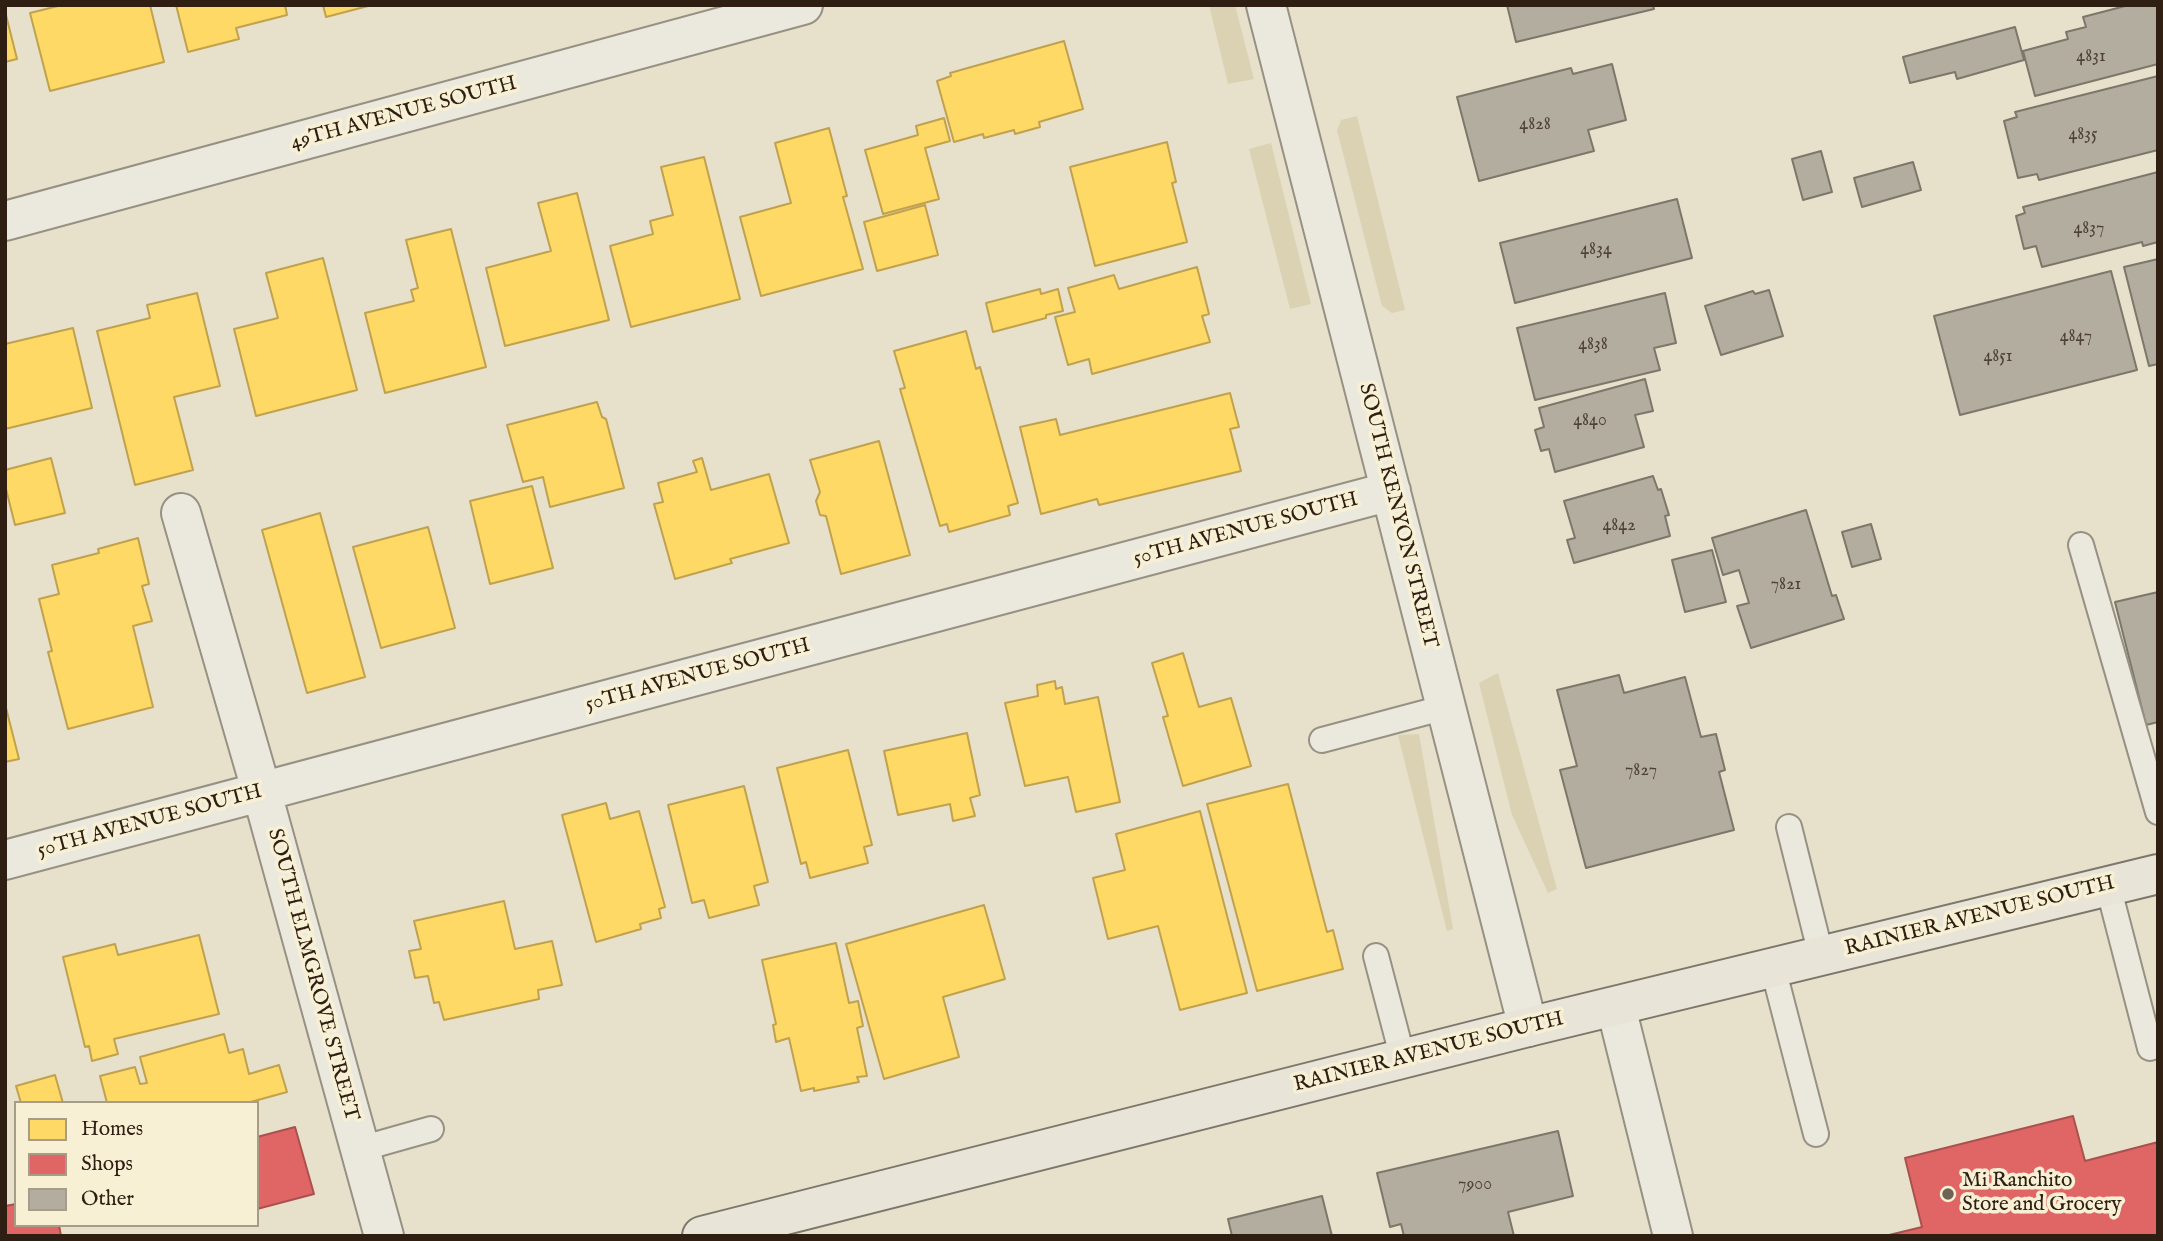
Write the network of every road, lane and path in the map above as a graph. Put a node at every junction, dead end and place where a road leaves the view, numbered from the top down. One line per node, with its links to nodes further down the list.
1 (803, 5): 3 (street, 49TH AVENUE SOUTH)
2 (1266, 5): 4 (street, SOUTH KENYON STREET)
3 (5, 221)
4 (1391, 491): 7 (street, SOUTH KENYON STREET); 9 (street, 50TH AVENUE SOUTH)
5 (181, 513): 9 (street, SOUTH ELMGROVE STREET)
6 (2081, 545): 10 (lane)
7 (1446, 708): 8 (lane); 19 (street, SOUTH KENYON STREET)
8 (1321, 740)
9 (262, 793): 12 (street, 50TH AVENUE SOUTH); 24 (street, SOUTH ELMGROVE STREET)
10 (2158, 812)
11 (1789, 827): 16 (lane)
12 (5, 860)
13 (2158, 874): 14 (main road, RAINIER AVENUE SOUTH)
14 (2108, 886): 16 (main road, RAINIER AVENUE SOUTH); 20 (lane)
15 (1377, 956): 21 (lane)
16 (1821, 956): 17 (main road, RAINIER AVENUE SOUTH)
17 (1773, 968): 18 (main road, RAINIER AVENUE SOUTH); 23 (lane)
18 (1616, 1007): 19 (main road, RAINIER AVENUE SOUTH); 27 (street)
19 (1528, 1027): 21 (main road, RAINIER AVENUE SOUTH)
20 (2150, 1048)
21 (1403, 1059): 26 (main road, RAINIER AVENUE SOUTH)
22 (431, 1129): 24 (lane)
23 (1816, 1134)
24 (360, 1149): 25 (street, SOUTH ELMGROVE STREET)
25 (384, 1236)
26 (702, 1236)
27 (1672, 1236)

